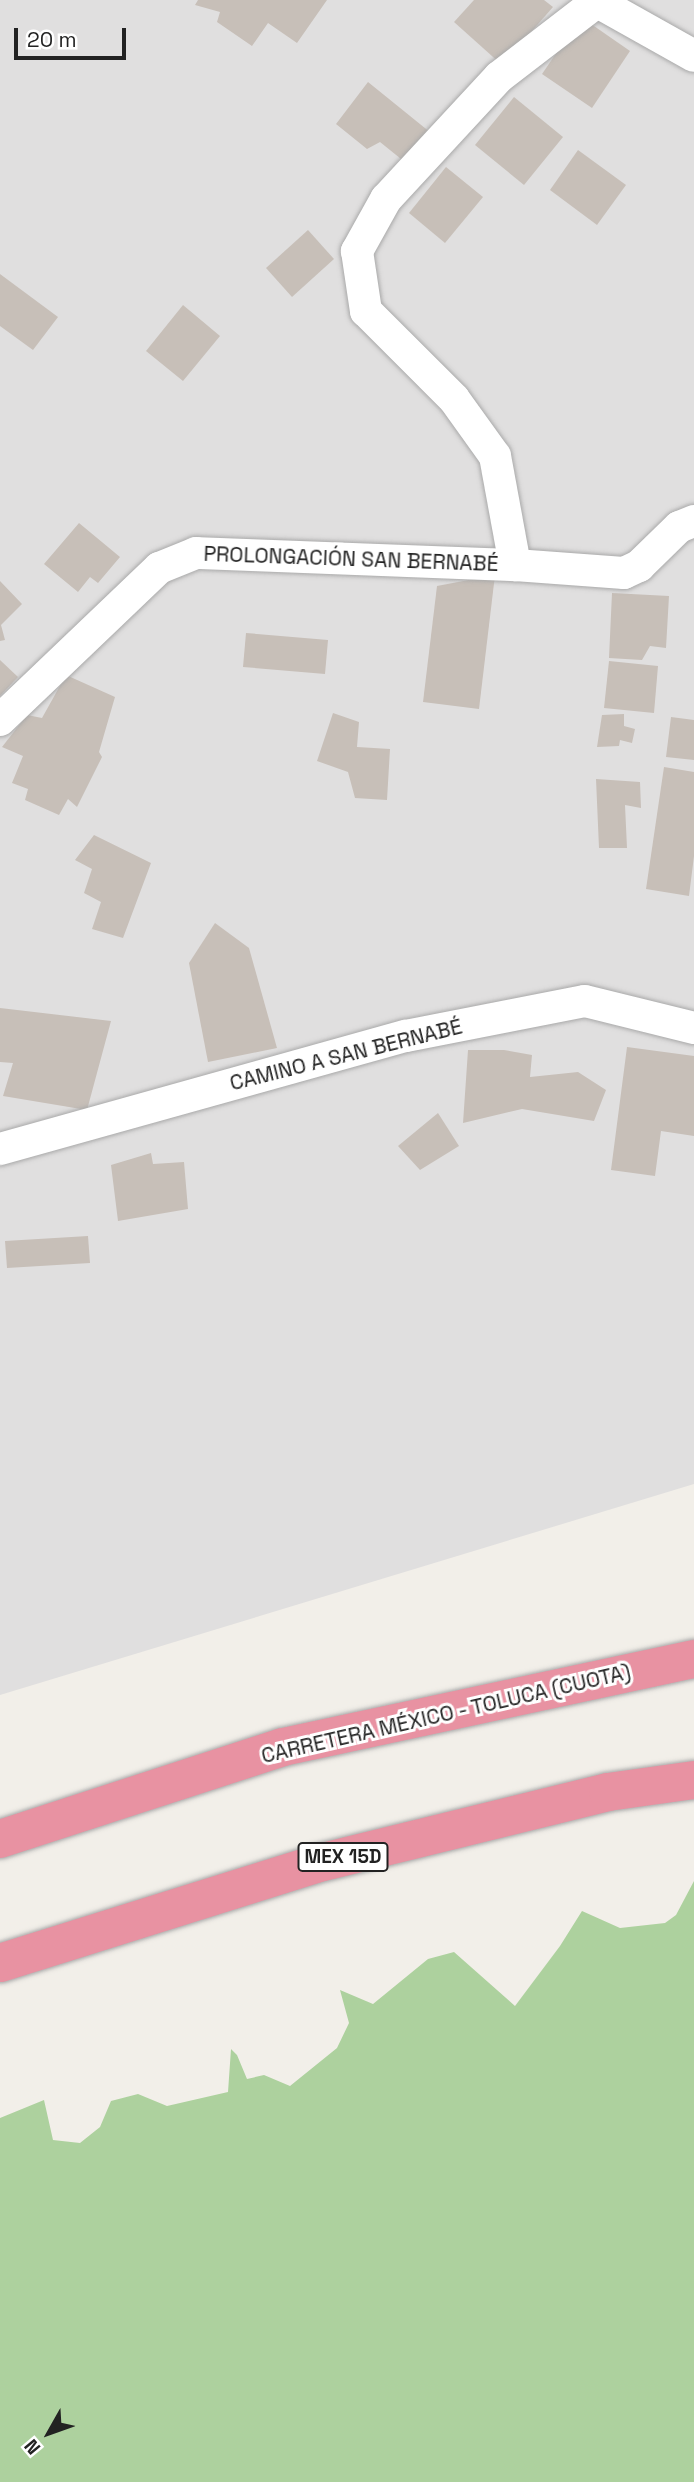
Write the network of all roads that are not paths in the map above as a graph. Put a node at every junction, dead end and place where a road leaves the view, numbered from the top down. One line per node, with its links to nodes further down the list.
1 (597, 1): 2 (street); 4 (street)
2 (694, 55)
3 (694, 521): 4 (street, PROLONGACIÓN SAN BERNABÉ)
4 (515, 565): 5 (street, PROLONGACIÓN SAN BERNABÉ)
5 (0, 720)
6 (694, 1028): 7 (street, CAMINO A SAN BERNABÉ)
7 (0, 1149)
8 (694, 1659): 10 (highway, CARRETERA MÉXICO - TOLUCA (CUOTA))
9 (694, 1780): 11 (highway, MEX 15D)
10 (0, 1839)
11 (0, 1964)

